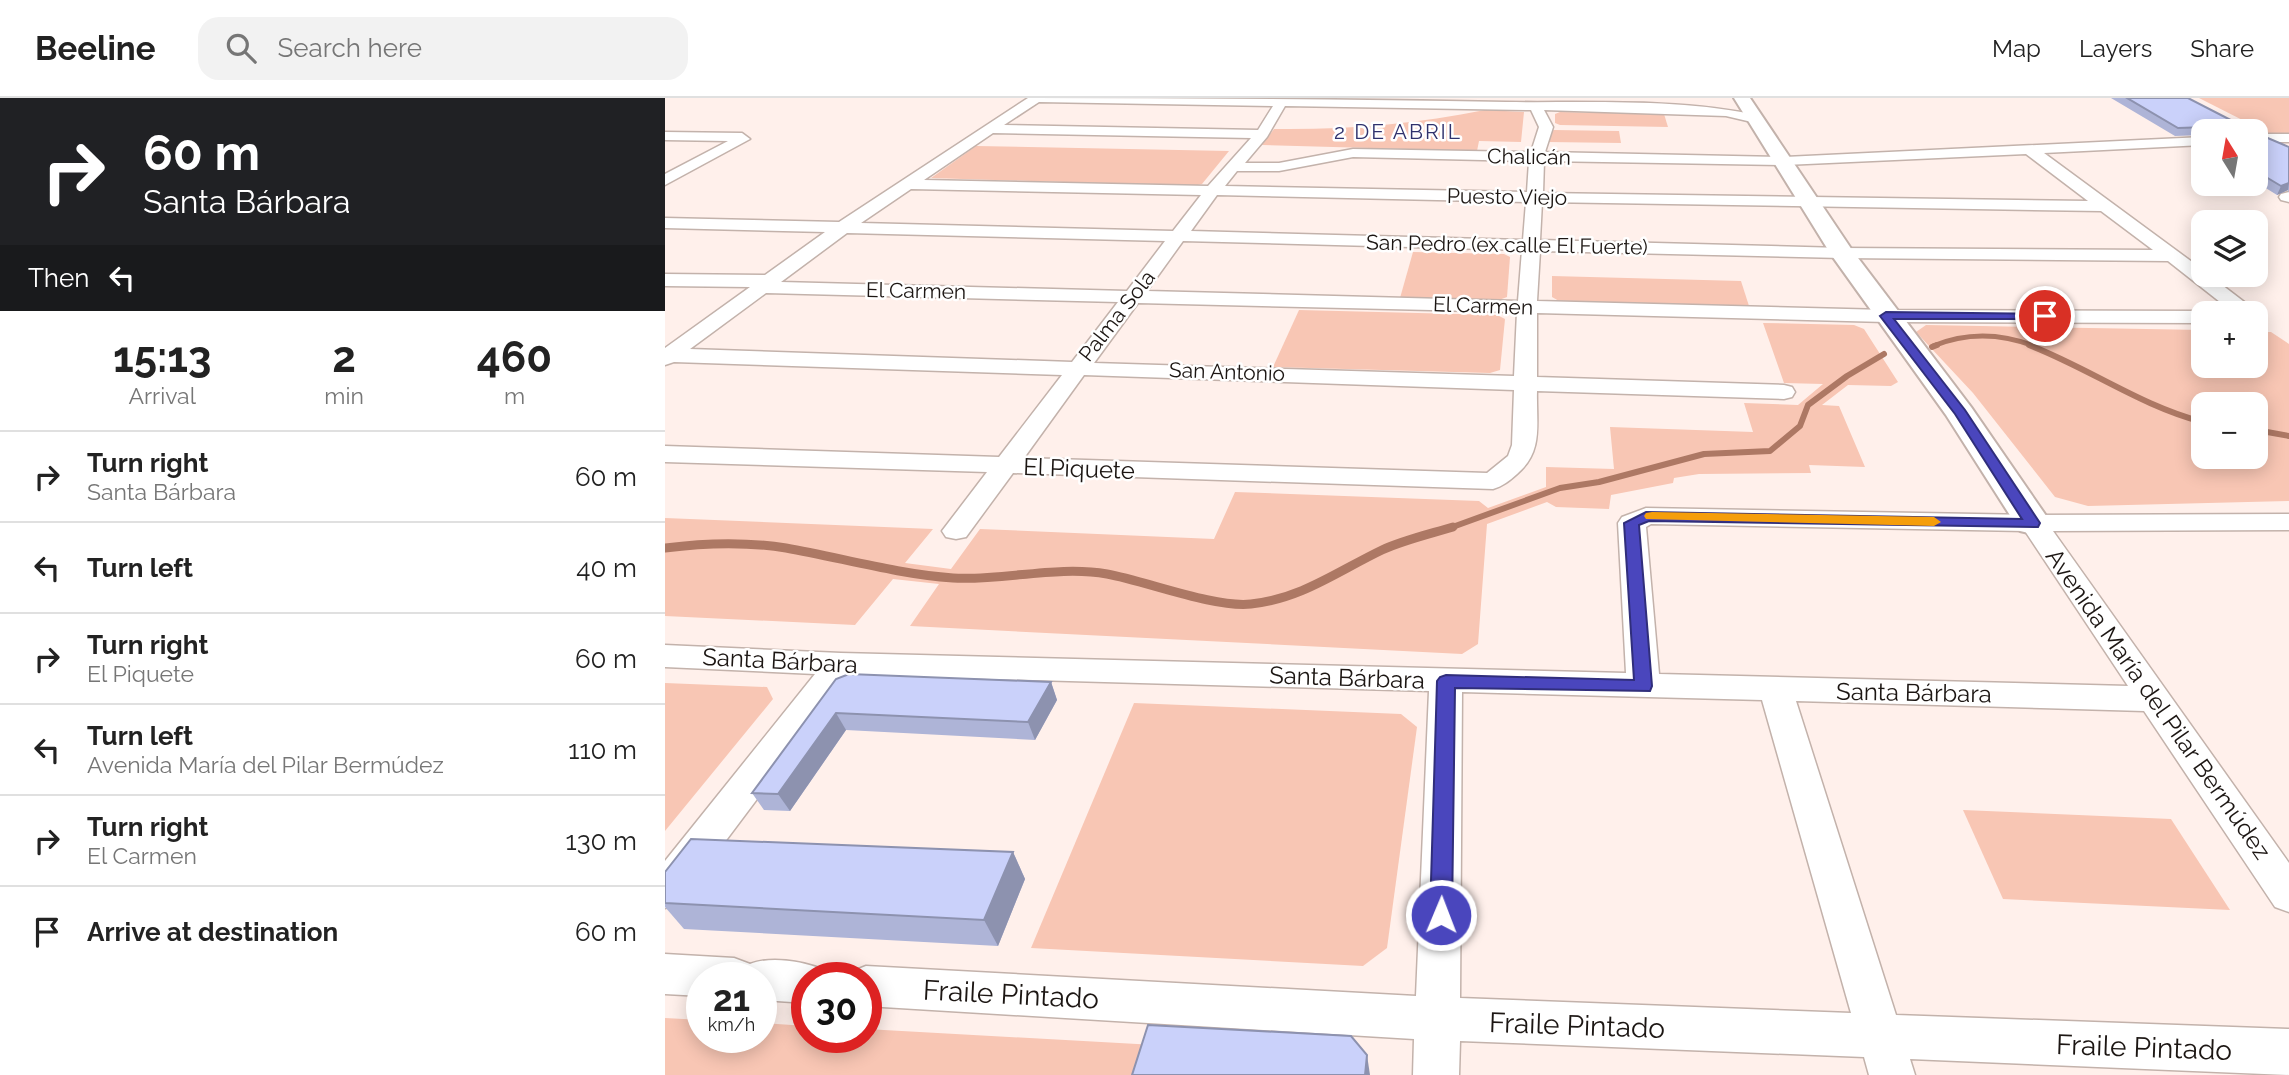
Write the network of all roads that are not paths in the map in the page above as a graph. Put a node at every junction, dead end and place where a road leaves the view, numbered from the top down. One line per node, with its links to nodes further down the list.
1 (1036, 98): 2 (street); 5 (street)
2 (1280, 104): 3 (street); 6 (street, Palma Sola)
3 (1535, 108): 4 (street); 14 (street)
4 (1750, 119): 15 (street, Avenida María del Pilar Bermúdez)
5 (988, 129): 6 (street); 18 (street)
6 (1262, 134): 16 (street, Palma Sola)
7 (2268, 135): 9 (street)
8 (665, 136): 17 (street)
9 (2289, 138)
10 (2268, 140): 13 (street)
11 (2191, 142): 12 (street, Chalicán)
12 (2029, 149): 15 (street, Chalicán); 22 (street)
13 (2289, 150)
14 (1537, 157): 15 (street, Chalicán); 16 (street, Chalicán); 20 (street)
15 (1785, 161): 21 (street, Avenida María del Pilar Bermúdez)
16 (1231, 167): 19 (street, Palma Sola)
17 (668, 177)
18 (908, 184): 19 (street, Puesto Viejo); 24 (street)
19 (1212, 191): 20 (street, Puesto Viejo); 25 (street, Palma Sola)
20 (1535, 197): 21 (street, Puesto Viejo); 26 (street)
21 (1809, 202): 22 (street, Puesto Viejo); 27 (street, Avenida María del Pilar Bermúdez)
22 (2106, 205): 28 (street)
23 (665, 223): 24 (street, San Pedro (ex calle El Fuerte))
24 (842, 229): 25 (street, San Pedro (ex calle El Fuerte)); 30 (street)
25 (1178, 236): 26 (street, San Pedro (ex calle El Fuerte)); 31 (street, Palma Sola)
26 (1531, 246): 27 (street, San Pedro (ex calle El Fuerte)); 33 (street)
27 (1842, 253): 28 (street, San Pedro (ex calle El Fuerte)); 34 (street, Avenida María del Pilar Bermúdez)
28 (2172, 256): 32 (street)
29 (665, 280): 30 (street, El Carmen)
30 (766, 284): 31 (street, El Carmen); 36 (street)
31 (1133, 296): 33 (street, El Carmen); 37 (street, Palma Sola)
32 (2233, 301)
33 (1527, 307): 34 (street, El Carmen); 38 (street)
34 (1886, 316): 35 (street, El Carmen); 43 (street, Avenida María del Pilar Bermúdez)
35 (2191, 317)
36 (666, 356): 37 (street, San Antonio)
37 (1077, 367): 38 (street, San Antonio); 41 (street, Palma Sola)
38 (1527, 383): 39 (street, San Antonio); 41 (street, El Piquete)
39 (1784, 392)
40 (665, 454): 41 (street, El Piquete)
41 (1003, 466): 44 (street, Palma Sola)
42 (2289, 522): 43 (street)
43 (2033, 523): 48 (street); 50 (street, Avenida María del Pilar Bermúdez)
44 (955, 531)
45 (665, 656): 46 (street, Santa Bárbara)
46 (841, 664): 47 (street, Santa Bárbara); 51 (street)
47 (1446, 681): 48 (street, Santa Bárbara); 56 (street)
48 (1643, 686): 49 (street, Santa Bárbara)
49 (1776, 690): 50 (street, Santa Bárbara); 58 (street)
50 (2155, 699): 52 (street, Avenida María del Pilar Bermúdez)
51 (665, 891)
52 (2289, 894)
53 (665, 974): 54 (street)
54 (686, 975)
55 (882, 987): 56 (street, Fraile Pintado)
56 (1439, 1019): 58 (street, Fraile Pintado); 59 (street)
57 (2289, 1052): 58 (street, Fraile Pintado)
58 (1886, 1057)
59 (1436, 1075)

